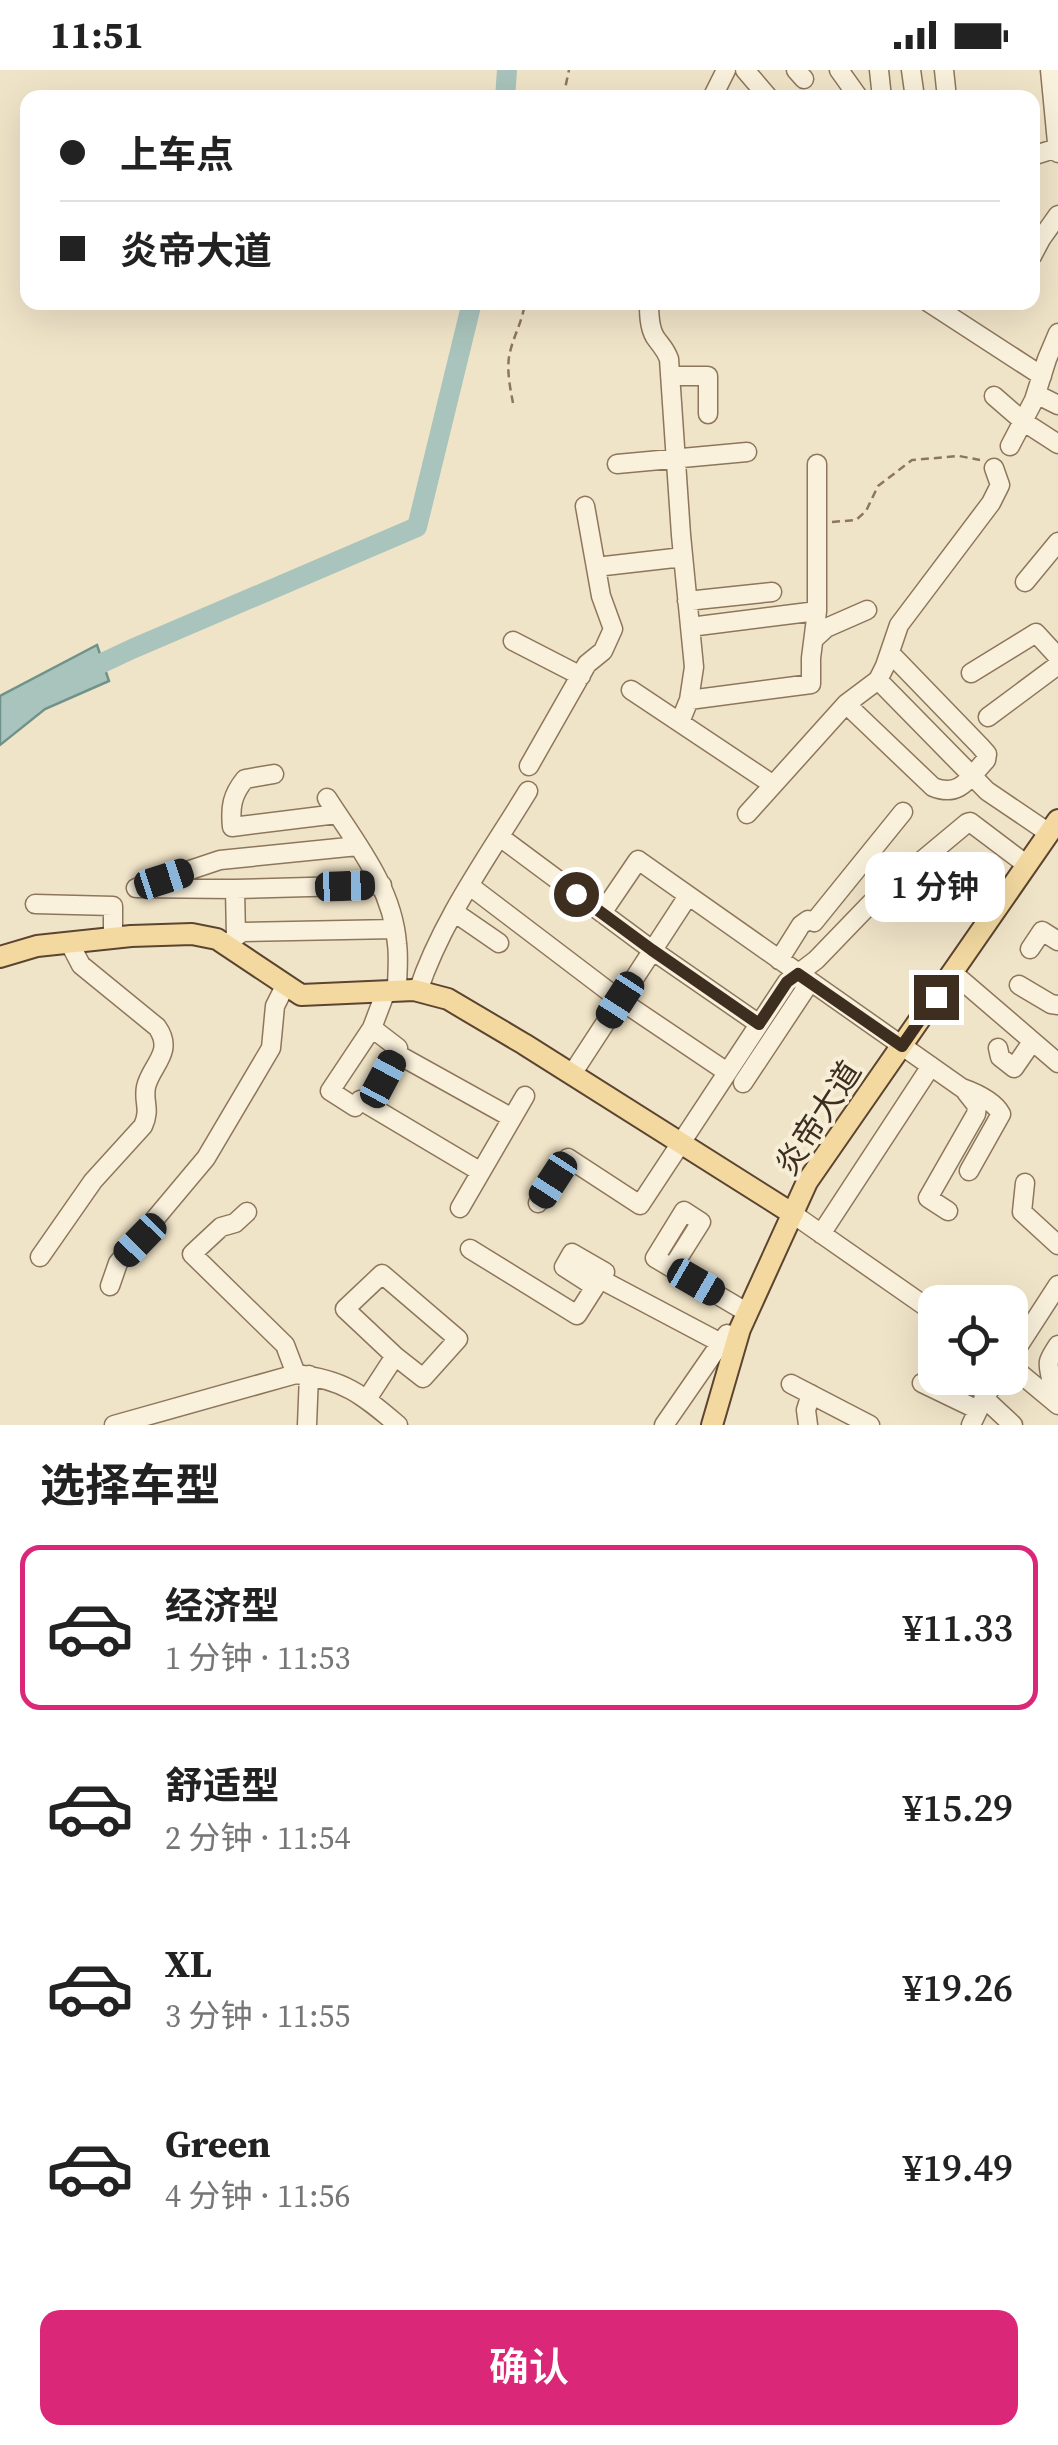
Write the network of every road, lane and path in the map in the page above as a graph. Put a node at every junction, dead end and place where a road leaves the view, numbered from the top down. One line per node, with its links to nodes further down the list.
1 (746, 70): 3 (street)
2 (1050, 70): 4 (street)
3 (762, 90)
4 (1057, 150)
5 (1058, 215): 6 (street)
6 (1040, 238)
7 (524, 310): 14 (path)
8 (649, 310): 11 (street)
9 (941, 310): 12 (street)
10 (1058, 333): 12 (street)
11 (670, 376): 16 (street); 21 (street)
12 (1045, 376): 15 (street); 17 (street)
13 (994, 396): 17 (street)
14 (512, 403)
15 (1058, 405)
16 (708, 414)
17 (1024, 422): 18 (street); 19 (street)
18 (1058, 444)
19 (1010, 446)
20 (747, 452): 21 (street)
21 (676, 458): 22 (street); 28 (street)
22 (617, 464)
23 (817, 464): 26 (street)
24 (994, 468): 26 (path); 38 (street)
25 (584, 506): 29 (street)
26 (817, 523): 34 (street)
27 (1058, 542): 30 (street)
28 (683, 557): 29 (street); 32 (street)
29 (596, 566): 41 (street)
30 (1025, 582)
31 (772, 592): 32 (street)
32 (688, 601): 35 (street)
33 (867, 610): 36 (street)
34 (817, 611): 35 (street); 36 (street)
35 (690, 627): 44 (street)
36 (814, 639): 44 (street)
37 (513, 641): 41 (street)
38 (890, 654): 42 (street); 50 (street)
39 (1057, 655): 40 (street); 46 (street)
40 (971, 673)
41 (580, 676): 48 (street)
42 (878, 680): 45 (street); 50 (street)
43 (630, 690): 47 (street)
44 (689, 700): 47 (street)
45 (846, 704): 50 (street); 51 (street)
46 (988, 717)
47 (680, 722): 51 (street)
48 (529, 766)
49 (274, 774): 57 (street)
50 (972, 775): 55 (street)
51 (772, 784): 54 (street)
52 (528, 790): 56 (street)
53 (903, 812): 75 (street)
54 (747, 814)
55 (1053, 827): 58 (main road, 炎帝大道)
56 (500, 837): 60 (street); 65 (street)
57 (358, 846): 59 (street); 61 (street)
58 (1027, 865): 76 (main road, 炎帝大道); 77 (street)
59 (382, 885): 61 (street); 66 (street)
60 (470, 886): 64 (street); 81 (street)
61 (235, 889): 68 (street)
62 (688, 896): 65 (street); 73 (street); 75 (street)
63 (34, 904): 67 (street)
64 (454, 912): 70 (street); 80 (street)
65 (602, 912): 73 (street)
66 (395, 929): 68 (street); 80 (street)
67 (113, 938): 68 (main road); 71 (main road)
68 (231, 941): 79 (main road)
69 (1058, 941): 72 (street)
70 (499, 943)
71 (70, 944): 74 (main road); 109 (street)
72 (1030, 949)
73 (652, 950): 81 (street); 83 (street)
74 (0, 958)
75 (779, 960): 77 (street)
76 (952, 972): 85 (street); 86 (main road, 炎帝大道)
77 (804, 978): 83 (street); 86 (street); 92 (street)
78 (1019, 985): 82 (street)
79 (286, 986): 80 (main road); 113 (street)
80 (400, 991): 84 (street); 91 (main road)
81 (620, 1000): 91 (street); 92 (street)
82 (1058, 1005)
83 (759, 1024): 92 (street)
84 (372, 1028): 88 (street); 95 (street)
85 (1032, 1042): 87 (street); 89 (street)
86 (902, 1046): 90 (street); 105 (main road, 炎帝大道)
87 (998, 1048)
88 (397, 1054): 95 (street); 96 (street)
89 (1058, 1063)
90 (931, 1066): 93 (street); 106 (street)
91 (572, 1074): 97 (main road)
92 (735, 1077): 97 (street)
93 (962, 1088): 98 (street); 103 (street)
94 (525, 1096): 96 (street)
95 (369, 1104): 99 (street)
96 (512, 1118): 99 (street)
97 (681, 1143): 101 (street); 105 (main road)
98 (969, 1171)
99 (481, 1172): 102 (street)
100 (1024, 1183): 107 (street)
101 (538, 1203)
102 (460, 1208)
103 (948, 1211)
104 (247, 1212): 120 (street)
105 (793, 1214): 106 (street); 111 (main road, 炎帝大道)
106 (822, 1234): 114 (street)
107 (1058, 1245)
108 (470, 1250): 117 (street)
109 (40, 1257)
110 (672, 1268): 115 (street)
111 (761, 1284): 115 (street); 132 (main road, 炎帝大道)
112 (1058, 1284): 116 (street)
113 (110, 1286)
114 (918, 1301)
115 (743, 1310): 117 (street)
116 (1028, 1333)
117 (721, 1342): 131 (street)
118 (1058, 1345): 125 (street)
119 (395, 1356): 119 (street); 124 (street)
120 (302, 1374): 124 (street); 128 (street); 129 (street)
121 (1028, 1378): 125 (street)
122 (791, 1384): 123 (street)
123 (810, 1394): 127 (street); 133 (street)
124 (366, 1399): 130 (street)
125 (1052, 1400)
126 (983, 1401): 134 (street)
127 (867, 1424)
128 (114, 1425)
129 (306, 1425)
130 (398, 1425)
131 (664, 1425)
132 (712, 1425)
133 (808, 1425)
134 (1013, 1425)

